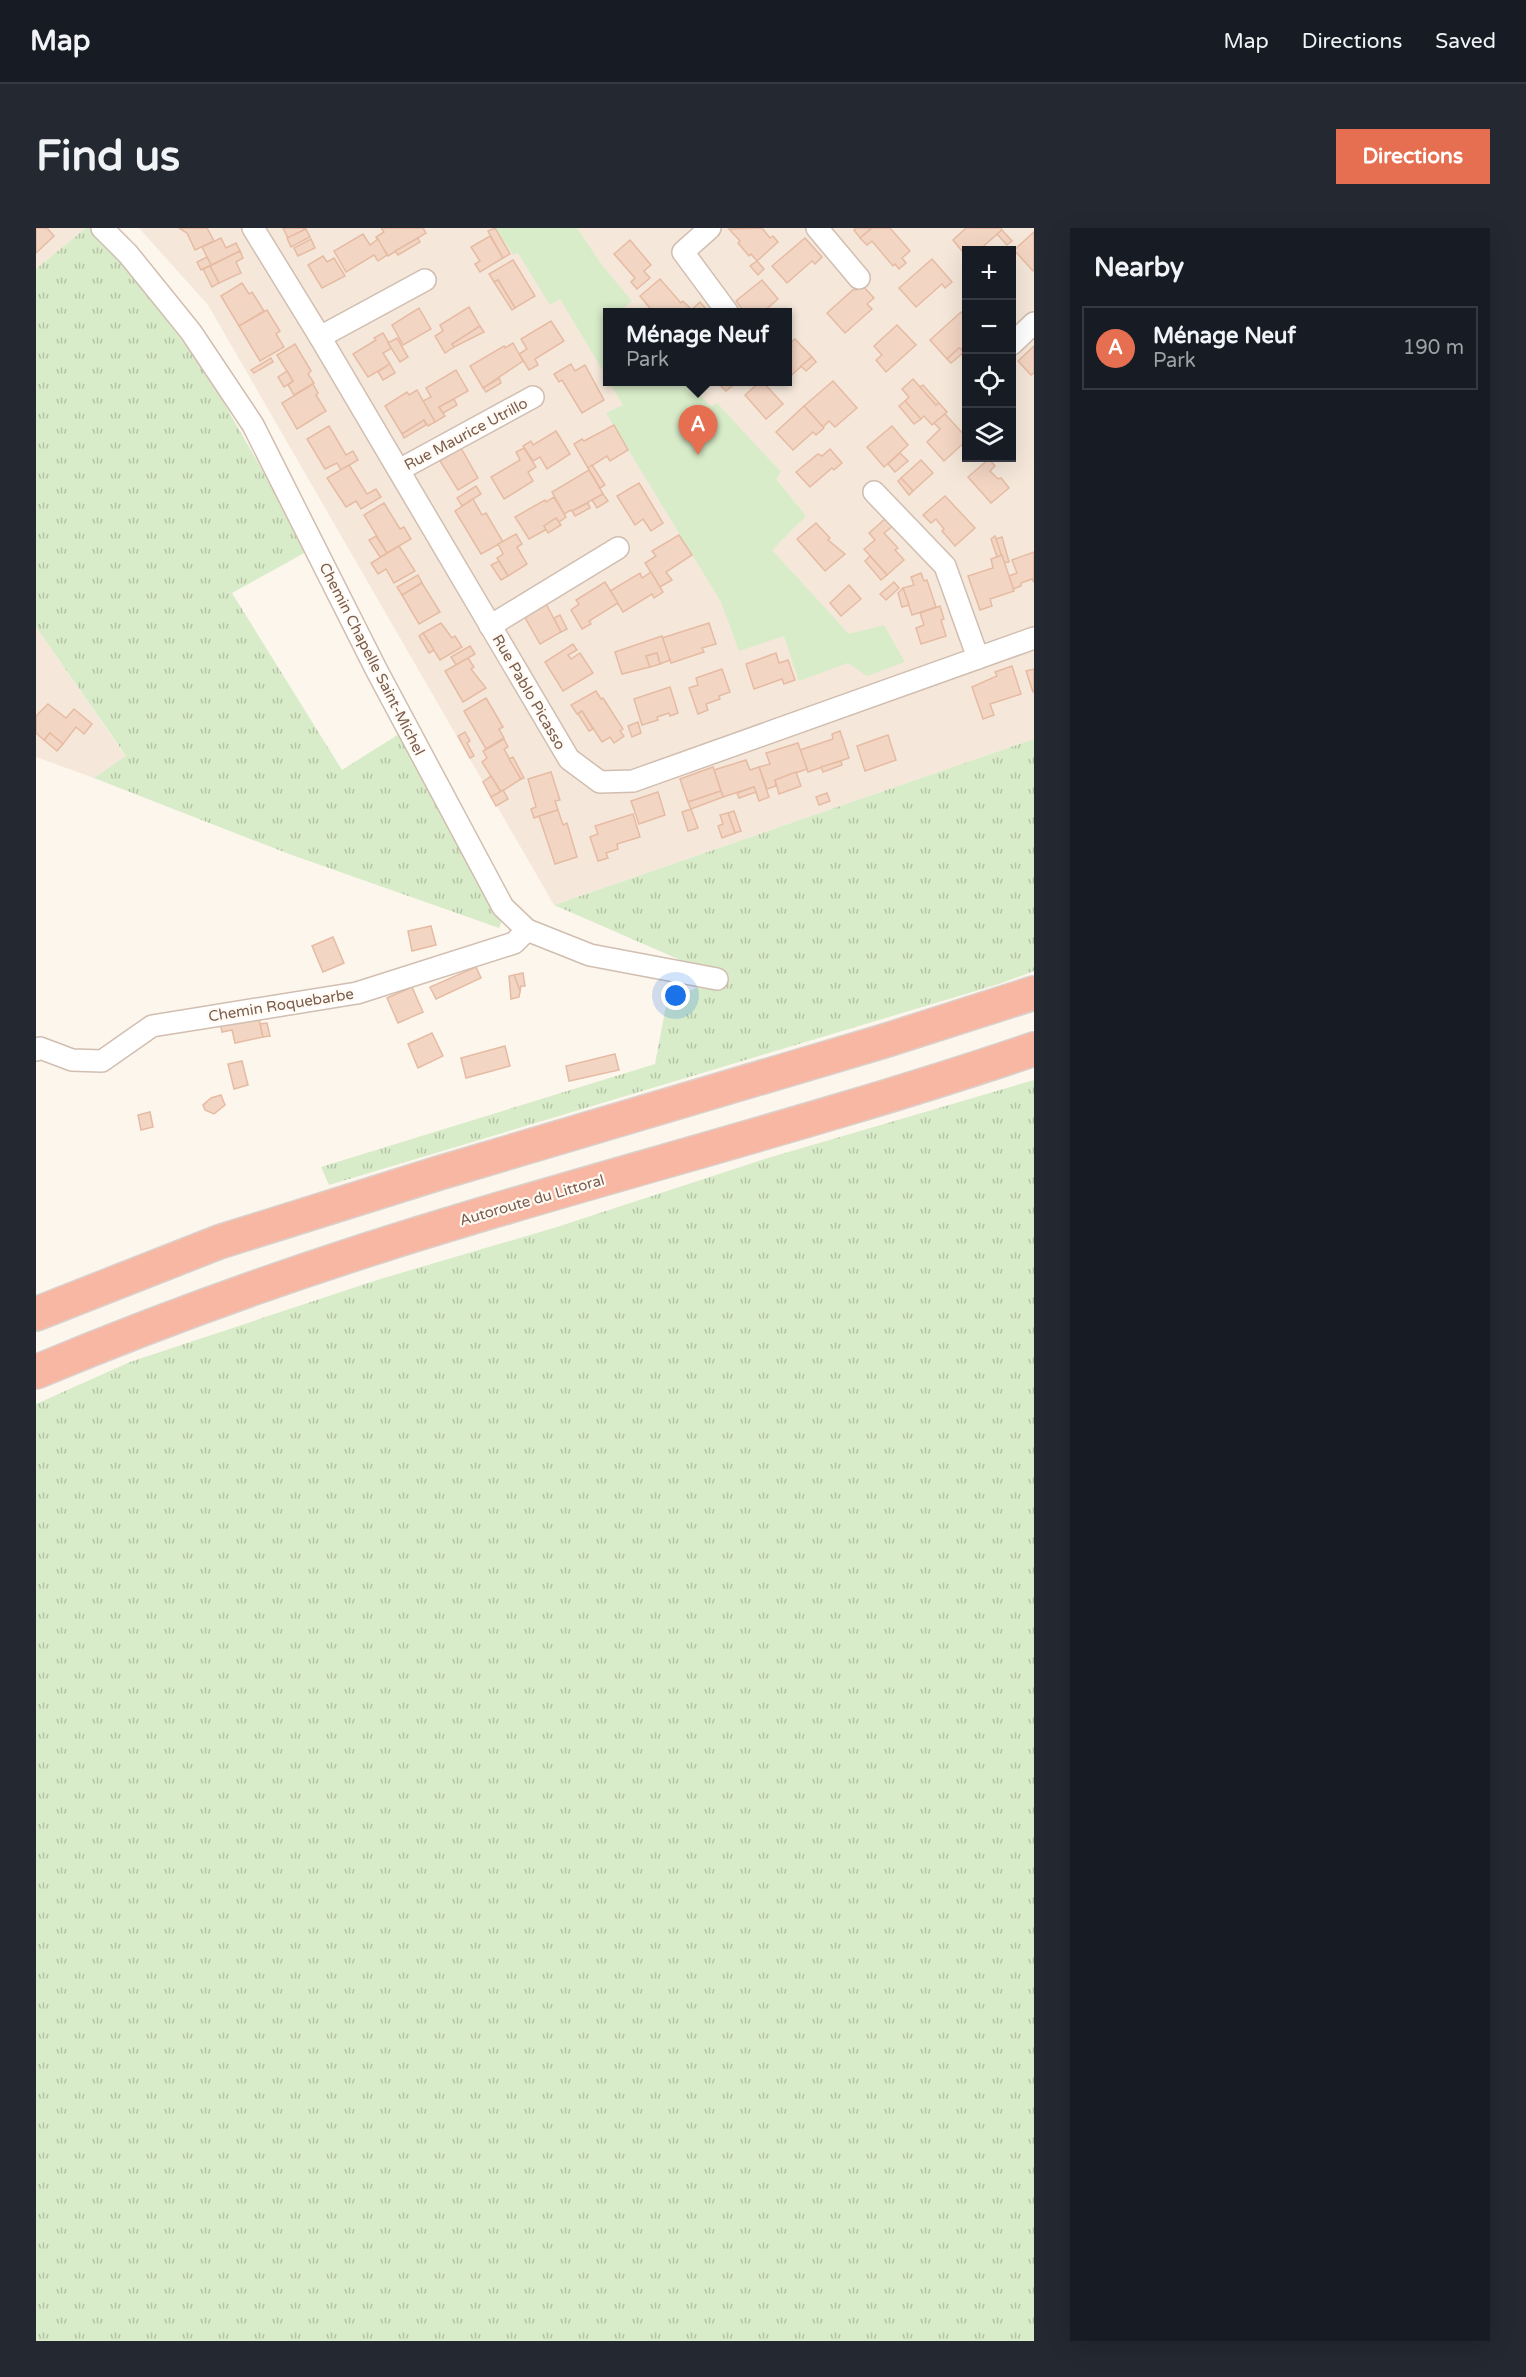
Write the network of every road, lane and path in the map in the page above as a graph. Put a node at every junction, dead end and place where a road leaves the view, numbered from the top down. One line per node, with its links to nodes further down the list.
1 (102, 228): 18 (street, Chemin Chapelle Saint-Michel)
2 (253, 228): 9 (street, Rue Pablo Picasso)
3 (710, 228): 7 (street)
4 (818, 228): 5 (street)
5 (859, 278)
6 (425, 280): 9 (street)
7 (725, 308)
8 (1034, 323): 10 (street)
9 (320, 337): 12 (street, Rue Pablo Picasso)
10 (1016, 339)
11 (533, 397): 12 (street, Rue Maurice Utrillo)
12 (399, 470): 15 (street, Rue Pablo Picasso)
13 (874, 492): 17 (street)
14 (618, 548): 15 (street)
15 (490, 626): 17 (street, Rue Pablo Picasso)
16 (1034, 638): 17 (street, Rue Pablo Picasso)
17 (978, 658)
18 (526, 930): 19 (street, Chemin Chapelle Saint-Michel); 22 (street, Chemin Roquebarbe)
19 (717, 979)
20 (1034, 993): 23 (highway)
21 (1034, 1049): 24 (highway, Autoroute du Littoral)
22 (36, 1050)
23 (36, 1314)
24 (36, 1372)

